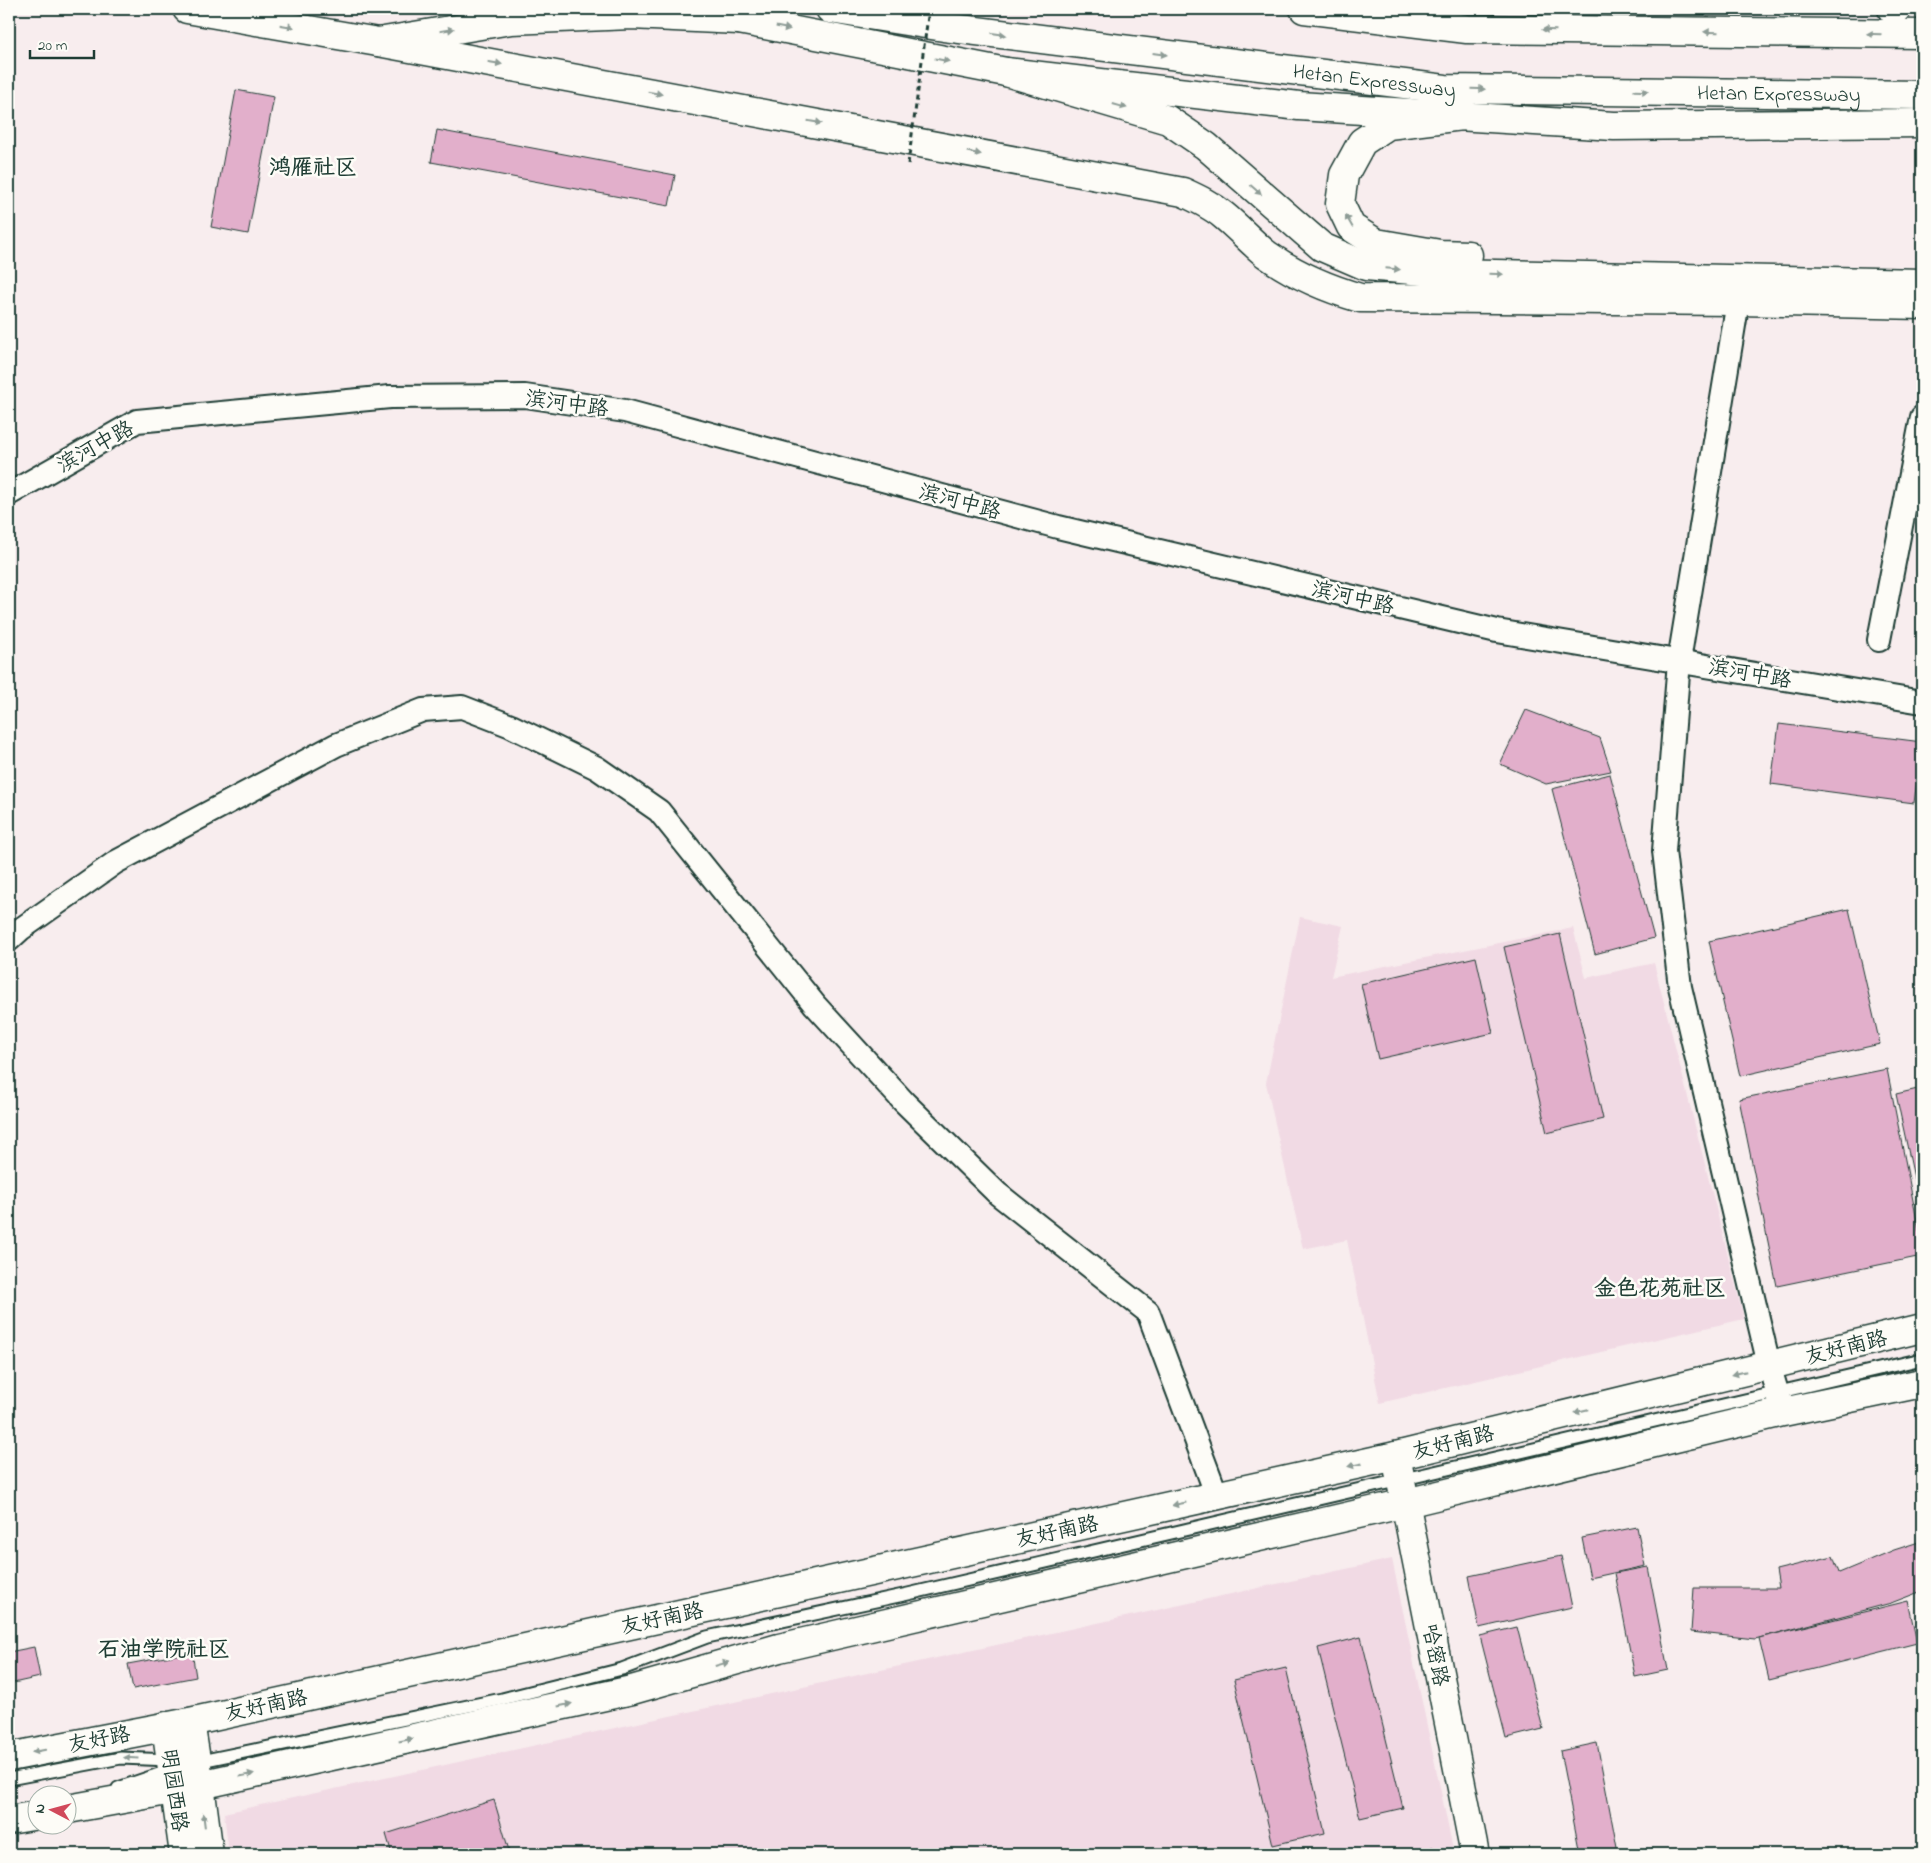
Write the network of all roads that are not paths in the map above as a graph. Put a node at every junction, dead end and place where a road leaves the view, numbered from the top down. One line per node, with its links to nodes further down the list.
1 (187, 9): 7 (main road, one-way to 7)
2 (696, 9): 5 (main road)
3 (830, 9): 9 (main road, Hetan Expressway, one-way to 9)
4 (1304, 9): 6 (main road, one-way to 4)
5 (739, 20): 7 (main road, one-way to 5); 8 (main road, one-way to 8)
6 (1922, 34)
7 (378, 42): 15 (main road, one-way to 15)
8 (1006, 72): 10 (main road); 12 (main road, one-way to 12)
9 (1922, 95)
10 (1462, 116): 11 (main road); 12 (main road, one-way to 10)
11 (1922, 123)
12 (1444, 264): 13 (main road); 14 (main road, one-way to 14)
13 (1922, 266)
14 (1922, 283)
15 (1738, 301): 16 (main road); 20 (street)
16 (1922, 305)
17 (1922, 417): 19 (street)
18 (9, 494): 20 (street, 滨河中路)
19 (1878, 640)
20 (1679, 661): 21 (street, 滨河中路); 25 (street)
21 (1922, 702)
22 (9, 940): 29 (street)
23 (1922, 1328): 25 (main road, 友好南路)
24 (1922, 1359): 27 (lane)
25 (1769, 1366): 27 (street); 28 (main road, 友好南路, one-way to 28)
26 (1922, 1383): 27 (main road, 友好南路)
27 (1780, 1402): 28 (main road, 友好南路)
28 (1401, 1480): 29 (main road, 友好南路, one-way to 29); 32 (main road, 友好南路); 42 (main road, 哈密路)
29 (1217, 1496): 30 (main road, 友好南路, one-way to 30)
30 (178, 1724): 31 (main road, 友好路, one-way to 31); 32 (main road)
31 (9, 1756)
32 (183, 1770): 33 (lane, one-way to 33); 34 (lane); 35 (main road); 40 (main road, 明园西路); 41 (main road, 明园西路, one-way to 32)
33 (9, 1779)
34 (78, 1798)
35 (78, 1806)
36 (28, 1807): 37 (lane)
37 (9, 1810)
38 (28, 1817): 39 (main road)
39 (9, 1820)
40 (184, 1854)
41 (209, 1854)
42 (1475, 1854)

